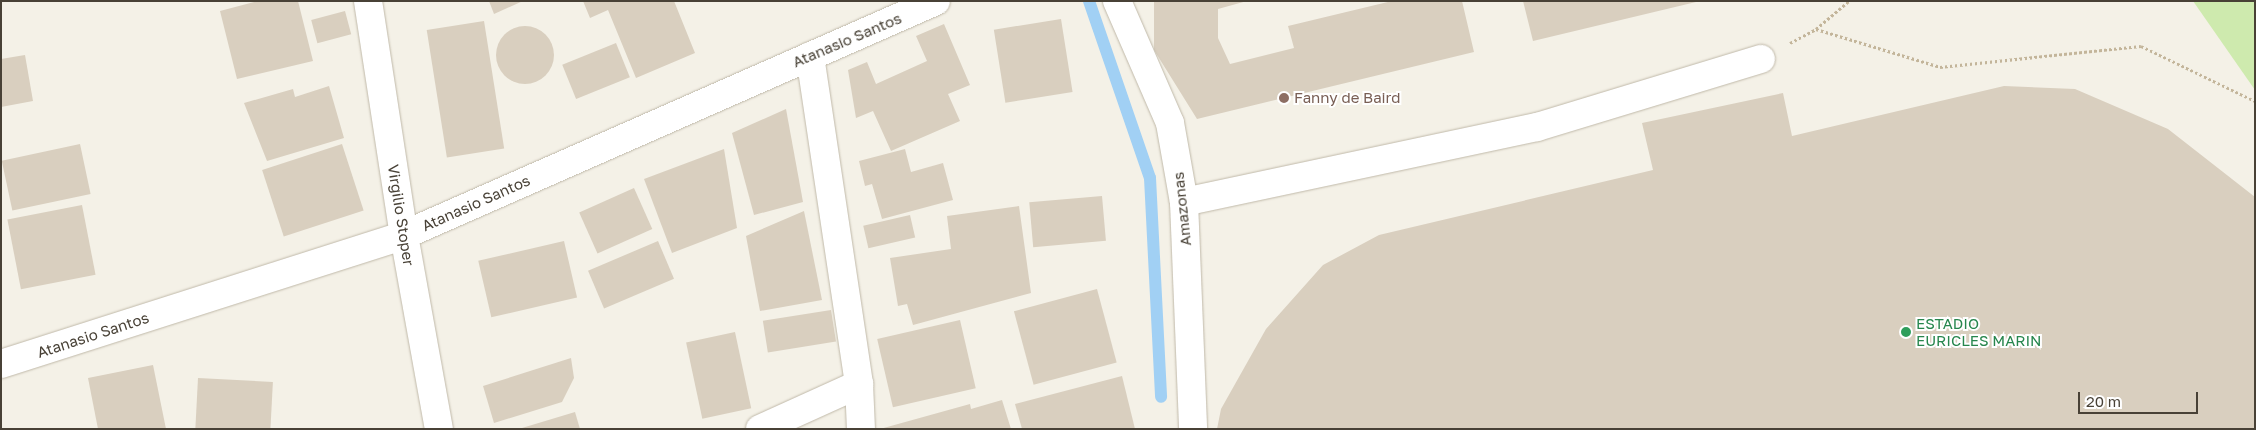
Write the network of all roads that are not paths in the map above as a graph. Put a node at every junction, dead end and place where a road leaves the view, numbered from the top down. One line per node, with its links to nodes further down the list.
1 (368, 1): 7 (street, Virgilio Stoper)
2 (936, 1): 4 (street, Atanasio Santos)
3 (1117, 1): 6 (street, Amazonas)
4 (810, 56): 7 (street, Atanasio Santos); 9 (street)
5 (1762, 60): 6 (street)
6 (1184, 202): 13 (street, Amazonas)
7 (404, 235): 8 (street, Atanasio Santos); 10 (street, Virgilio Stoper)
8 (1, 364)
9 (859, 384): 11 (street); 12 (street)
10 (439, 429)
11 (760, 429)
12 (861, 429)
13 (1193, 429)

